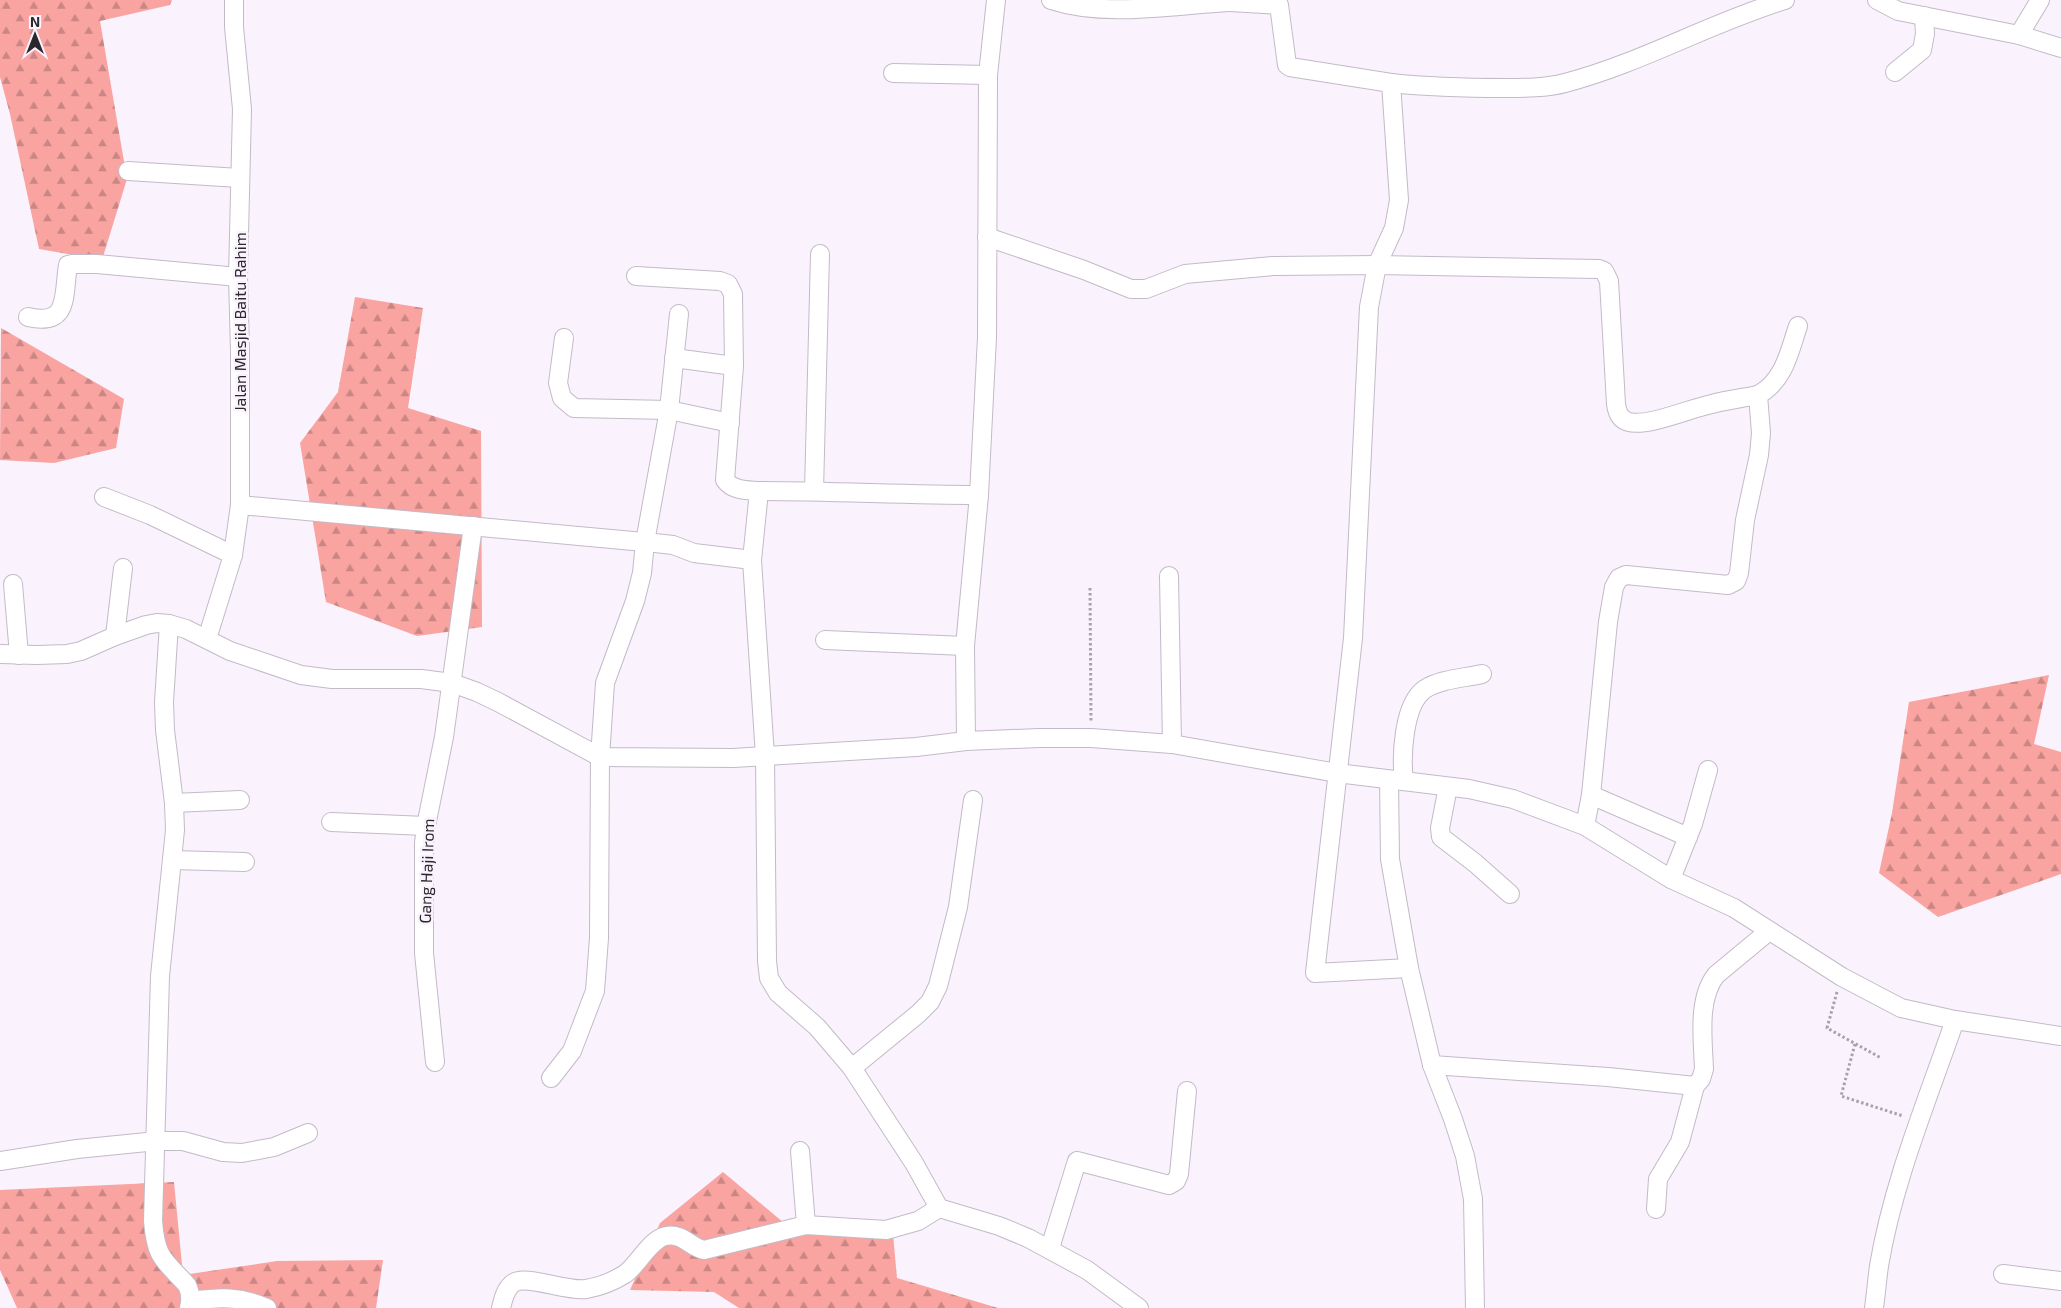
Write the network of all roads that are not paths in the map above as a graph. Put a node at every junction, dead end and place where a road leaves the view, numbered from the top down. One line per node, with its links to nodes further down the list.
1 (234, 0): 17 (street, Jalan Masjid Baitu Rahim)
2 (996, 0): 14 (street)
3 (1051, 0): 7 (street)
4 (1785, 0): 15 (street)
5 (1877, 0): 8 (street)
6 (2040, 0): 10 (street)
7 (1228, 1): 15 (street)
8 (1898, 5): 9 (street)
9 (1924, 16): 10 (street); 12 (street)
10 (2019, 35): 11 (street)
11 (2061, 48)
12 (1895, 72)
13 (893, 73): 14 (street)
14 (988, 75): 18 (street)
15 (1391, 82): 20 (street)
16 (128, 171): 17 (street)
17 (239, 178): 22 (street, Jalan Masjid Baitu Rahim)
18 (987, 236): 20 (street); 34 (street)
19 (820, 254): 33 (street)
20 (1378, 265): 29 (street); 58 (street)
21 (636, 276): 28 (street)
22 (238, 277): 24 (street); 36 (street, Jalan Masjid Baitu Rahim)
23 (679, 314): 27 (street)
24 (28, 317)
25 (1798, 326): 29 (street)
26 (564, 338): 30 (street)
27 (674, 358): 28 (street); 30 (street)
28 (734, 366): 31 (street)
29 (1758, 396): 61 (street)
30 (669, 410): 31 (street); 38 (street)
31 (730, 423): 32 (street)
32 (759, 491): 33 (street); 40 (street)
33 (814, 491): 34 (street)
34 (979, 495): 48 (street)
35 (104, 497): 39 (street)
36 (240, 505): 37 (street); 39 (street, Jalan Masjid Baitu Rahim)
37 (473, 526): 38 (street); 52 (street, Gang Haji Irom)
38 (645, 542): 40 (street); 56 (street)
39 (233, 555): 46 (street, Jalan Masjid Baitu Rahim)
40 (752, 560): 55 (street)
41 (123, 568): 45 (street)
42 (1169, 576): 54 (street)
43 (13, 584): 50 (street)
44 (169, 624): 45 (street); 46 (street); 64 (street)
45 (115, 636): 50 (street)
46 (207, 639): 52 (street)
47 (825, 640): 48 (street)
48 (965, 646): 53 (street)
49 (0, 654): 50 (street)
50 (19, 655)
51 (1482, 674): 59 (street)
52 (452, 683): 56 (street); 66 (street, Gang Haji Irom)
53 (966, 741): 54 (street); 55 (street)
54 (1172, 744): 58 (street)
55 (765, 756): 56 (street); 79 (street)
56 (600, 757): 80 (street)
57 (1708, 770): 68 (street)
58 (1337, 773): 59 (street); 74 (street)
59 (1396, 781): 60 (street); 74 (street)
60 (1448, 787): 67 (street); 72 (street)
61 (1591, 795): 67 (street); 68 (street)
62 (240, 800): 64 (street)
63 (973, 800): 79 (street)
64 (174, 803): 69 (street)
65 (332, 822): 66 (street)
66 (426, 826): 77 (street, Gang Haji Irom)
67 (1585, 826): 71 (street)
68 (1688, 837): 71 (street)
69 (172, 860): 70 (street); 84 (street)
70 (245, 862)
71 (1672, 878): 73 (street)
72 (1510, 894)
73 (1769, 931): 75 (street); 81 (street)
74 (1409, 968): 78 (street)
75 (1955, 1020): 76 (street); 98 (street)
76 (2061, 1036)
77 (435, 1062)
78 (1432, 1065): 81 (street); 97 (street)
79 (852, 1068): 87 (street)
80 (552, 1078)
81 (1695, 1086): 88 (street)
82 (1186, 1091): 90 (street)
83 (308, 1133): 84 (street)
84 (157, 1141): 86 (street); 93 (street)
85 (800, 1151): 89 (street)
86 (0, 1161)
87 (938, 1208): 89 (street); 90 (street)
88 (1656, 1209)
89 (806, 1225): 95 (street)
90 (1050, 1248): 96 (street)
91 (2003, 1274): 92 (street)
92 (2061, 1281)
93 (190, 1305): 94 (street)
94 (267, 1308)
95 (501, 1308)
96 (1139, 1308)
97 (1475, 1308)
98 (1874, 1308)

